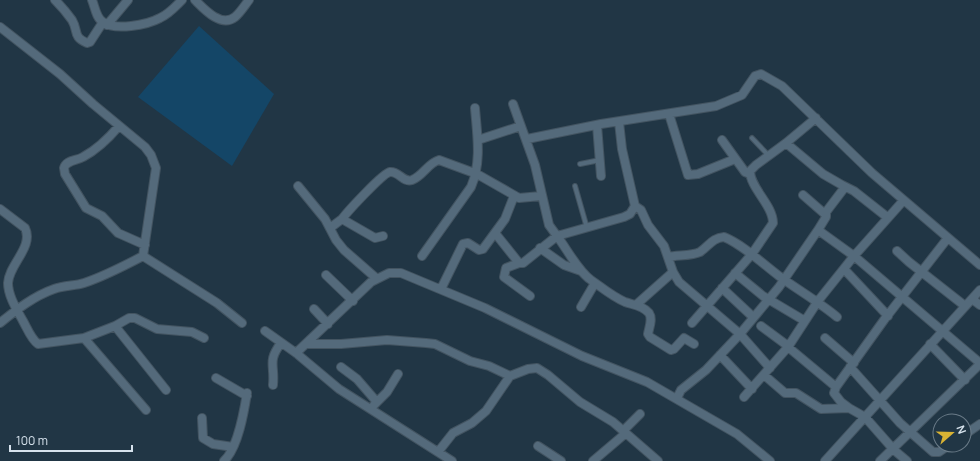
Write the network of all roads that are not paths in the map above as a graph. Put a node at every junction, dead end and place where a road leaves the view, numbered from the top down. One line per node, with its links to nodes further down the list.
1 (55, 0): 7 (street)
2 (92, 0): 7 (street)
3 (128, 0): 7 (street)
4 (182, 0): 7 (street)
5 (195, 0): 6 (street)
6 (249, 0)
7 (105, 24)
8 (0, 27): 15 (street)
9 (513, 104): 16 (street)
10 (475, 108): 19 (street)
11 (669, 114): 12 (street); 13 (street); 23 (street)
12 (816, 118): 21 (street); 35 (street)
13 (619, 122): 14 (street); 36 (street)
14 (597, 125): 18 (street); 24 (street)
15 (119, 126): 48 (street); 48 (street)
16 (521, 126): 18 (street); 19 (street)
17 (752, 138): 22 (lane)
18 (527, 139): 34 (street)
19 (478, 140): 26 (street)
20 (722, 140): 23 (street)
21 (786, 143): 22 (street); 31 (street)
22 (769, 156): 27 (street)
23 (735, 159): 27 (street)
24 (600, 160): 25 (lane); 28 (street)
25 (580, 164)
26 (477, 174): 33 (street); 40 (street); 53 (street)
27 (750, 174): 51 (street)
28 (600, 176)
29 (298, 186): 41 (street)
30 (575, 186): 42 (lane)
31 (845, 187): 38 (street); 39 (street)
32 (803, 195): 38 (street)
33 (514, 196): 34 (street); 44 (street)
34 (541, 196): 46 (street)
35 (903, 201): 39 (street); 47 (street)
36 (635, 206): 42 (street); 55 (street)
37 (0, 209): 81 (street)
38 (826, 216): 43 (street)
39 (887, 217): 54 (street)
40 (342, 219): 41 (street); 45 (street)
41 (330, 228): 64 (street)
42 (587, 228): 46 (street)
43 (818, 230): 54 (street); 65 (street)
44 (495, 233): 56 (street); 68 (street)
45 (383, 236)
46 (557, 236): 49 (street); 59 (street)
47 (947, 239): 57 (street); 61 (street)
48 (145, 245): 52 (street)
49 (540, 248): 56 (street); 59 (street)
50 (897, 251): 61 (street)
51 (752, 254): 55 (street); 62 (street); 65 (street)
52 (144, 256): 81 (street); 88 (street)
53 (422, 256)
54 (854, 256): 58 (street); 71 (street)
55 (668, 257): 60 (street)
56 (519, 263): 70 (street)
57 (980, 265)
58 (844, 269): 75 (street); 83 (street)
59 (581, 271): 66 (street)
60 (673, 272): 76 (street); 78 (street)
61 (921, 272): 71 (street); 79 (street)
62 (735, 273): 67 (street); 73 (street)
63 (326, 275): 74 (street)
64 (376, 278): 68 (street); 74 (street)
65 (784, 280): 73 (street); 75 (street)
66 (595, 283): 76 (street); 80 (street)
67 (722, 288): 78 (street); 84 (street)
68 (441, 289): 120 (street)
69 (980, 290): 72 (street)
70 (530, 296)
71 (902, 298): 83 (street); 94 (street)
72 (972, 298): 77 (street); 79 (street)
73 (768, 299): 84 (street); 86 (street)
74 (353, 300): 90 (street)
75 (818, 302): 85 (street); 86 (street)
76 (637, 304): 101 (street)
77 (980, 305)
78 (706, 306): 89 (street); 95 (street)
79 (965, 306): 94 (street)
80 (580, 307)
81 (16, 309): 87 (street); 96 (street)
82 (314, 309): 90 (street)
83 (888, 316): 107 (street)
84 (753, 317): 95 (street)
85 (837, 317)
86 (805, 321): 103 (street)
87 (0, 323)
88 (242, 323)
89 (692, 323)
90 (328, 324): 100 (street)
91 (115, 326): 96 (street); 97 (street); 118 (street)
92 (761, 326): 103 (street)
93 (265, 331): 99 (street)
94 (942, 331): 102 (street); 106 (street)
95 (740, 334): 105 (street); 109 (street)
96 (84, 338): 125 (street)
97 (204, 338)
98 (825, 338): 107 (street)
99 (282, 343): 104 (street); 115 (street)
100 (307, 344): 104 (street); 112 (street)
101 (694, 344)
102 (930, 344): 114 (street); 121 (street)
103 (788, 347): 109 (street); 116 (street)
104 (296, 353): 123 (street)
105 (720, 355): 117 (street); 120 (street)
106 (980, 364): 114 (street)
107 (852, 365): 116 (street); 121 (street)
108 (341, 367): 122 (street)
109 (770, 368): 111 (street)
110 (398, 374): 122 (street)
111 (764, 375): 117 (street); 124 (street)
112 (510, 376): 129 (street); 135 (street)
113 (216, 378): 132 (street)
114 (965, 380): 130 (street)
115 (273, 385)
116 (836, 388): 124 (street)
117 (752, 389): 119 (street)
118 (166, 390)
119 (744, 397)
120 (678, 398): 141 (street)
121 (880, 399): 128 (street); 130 (street)
122 (376, 401): 123 (street)
123 (371, 408): 135 (street)
124 (849, 408): 128 (street)
125 (146, 410)
126 (640, 414): 129 (street)
127 (202, 418): 132 (street)
128 (865, 418): 133 (street); 142 (street)
129 (625, 432): 136 (street); 140 (street)
130 (911, 433): 133 (street); 134 (street)
131 (538, 446): 139 (street)
132 (233, 447): 137 (street)
133 (894, 450): 143 (street); 144 (street)
134 (932, 450)
135 (438, 452): 138 (street)
136 (653, 459)
137 (224, 461)
138 (452, 461)
139 (561, 461)
140 (593, 461)
141 (770, 461)
142 (825, 461)
143 (880, 461)
144 (907, 461)

